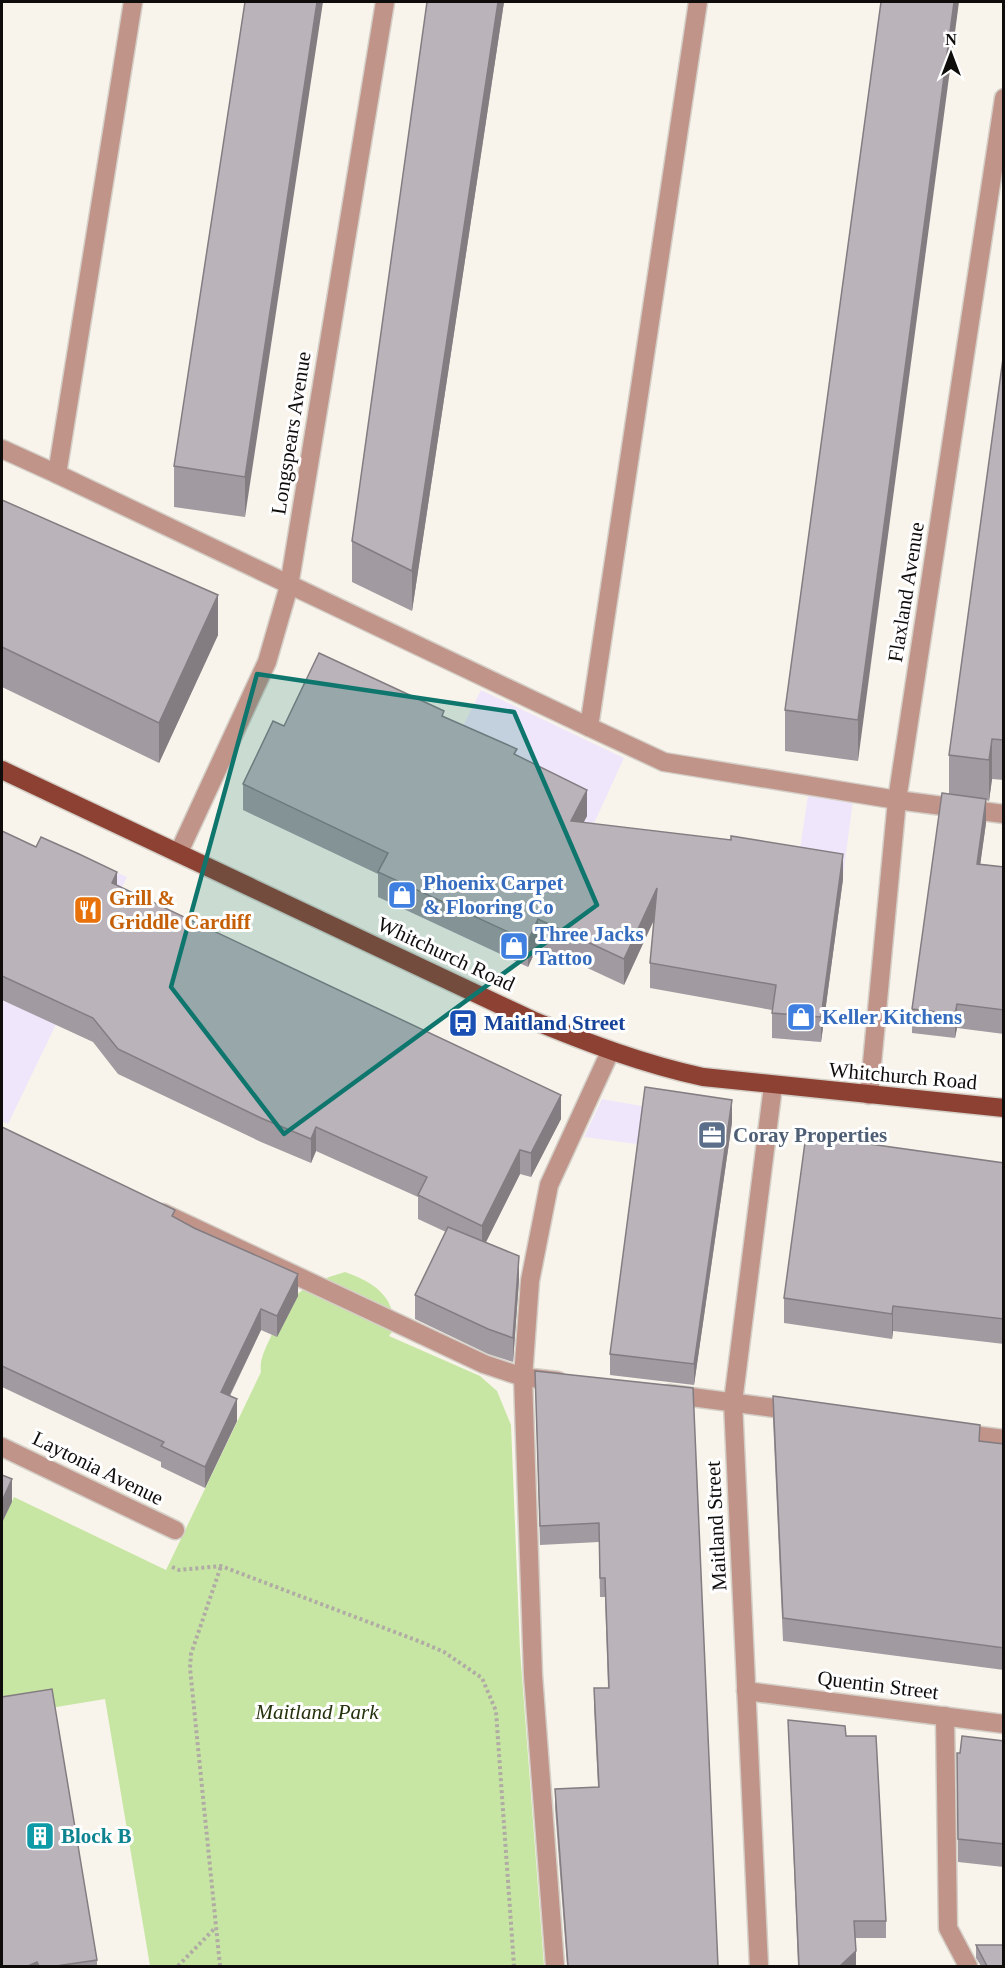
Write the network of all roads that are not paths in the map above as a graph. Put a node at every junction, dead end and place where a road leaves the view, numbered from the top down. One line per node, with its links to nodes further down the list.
1 (133, 2): 6 (street)
2 (385, 2): 7 (street, Longspears Avenue)
3 (698, 2): 8 (street)
4 (1004, 98): 10 (street, Flaxland Avenue)
5 (2, 449): 6 (street)
6 (57, 474): 7 (street)
7 (289, 586): 8 (street); 12 (street, Longspears Avenue)
8 (589, 727): 10 (street)
9 (2, 770): 12 (main road, Whitchurch Road)
10 (897, 800): 11 (street); 15 (street, Flaxland Avenue)
11 (1004, 814)
12 (179, 852): 13 (main road, Whitchurch Road)
13 (610, 1052): 14 (main road, Whitchurch Road); 18 (street)
14 (773, 1086): 15 (main road, Whitchurch Road); 21 (street, Maitland Street)
15 (869, 1095): 16 (main road, Whitchurch Road)
16 (1004, 1108)
17 (148, 1206): 18 (street)
18 (523, 1377): 19 (street); 30 (street)
19 (570, 1383)
20 (652, 1392): 21 (street)
21 (733, 1402): 22 (street); 27 (street, Maitland Street)
22 (813, 1413)
23 (942, 1431): 24 (street)
24 (1004, 1439)
25 (2, 1447): 26 (street, Laytonia Avenue)
26 (175, 1530)
27 (746, 1691): 28 (street, Quentin Street); 31 (street, Maitland Street)
28 (945, 1716): 29 (street, Quentin Street); 32 (street)
29 (1004, 1724)
30 (555, 1966)
31 (759, 1966)
32 (968, 1966)

